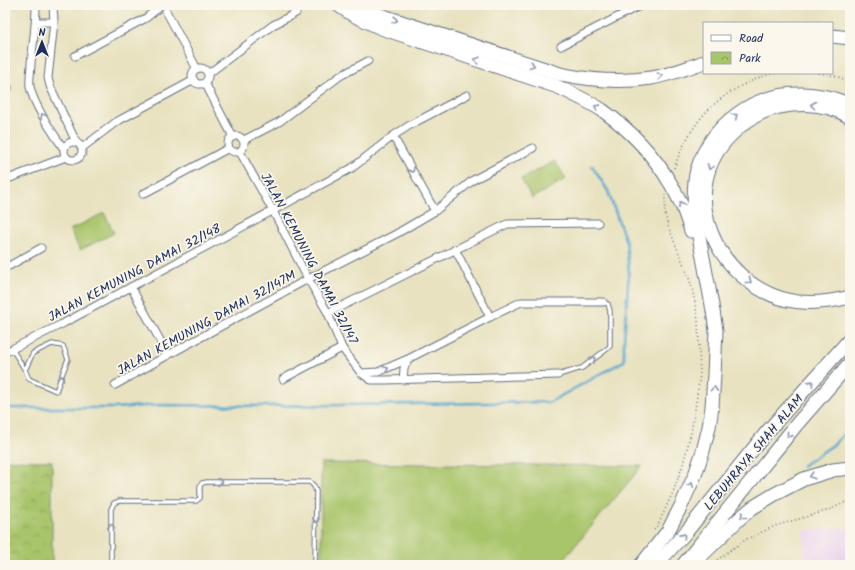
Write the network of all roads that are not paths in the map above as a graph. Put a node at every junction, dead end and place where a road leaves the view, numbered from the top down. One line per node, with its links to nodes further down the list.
1 (36, 5): 9 (street)
2 (53, 5): 10 (street)
3 (338, 5): 41 (highway, one-way to 3)
4 (359, 5): 16 (highway, one-way to 16)
5 (637, 6): 13 (street)
6 (157, 7): 7 (street); 14 (street)
7 (168, 8): 17 (street)
8 (296, 13): 18 (street)
9 (36, 22): 10 (street); 30 (street, one-way to 9)
10 (54, 22): 27 (street)
11 (833, 36): 12 (highway)
12 (850, 38)
13 (561, 46)
14 (75, 56)
15 (368, 61): 26 (street)
16 (703, 62)
17 (197, 69): 18 (street); 19 (street)
18 (208, 74): 20 (street)
19 (194, 80): 20 (street); 27 (street)
20 (205, 83): 25 (street)
21 (467, 95): 24 (street, JALAN KEMUNING DAMAI 32/148)
22 (850, 106): 41 (highway, one-way to 22)
23 (850, 118): 44 (highway, one-way to 44)
24 (393, 136): 35 (street, JALAN KEMUNING DAMAI 32/148); 36 (street, one-way to 36)
25 (233, 137): 26 (street); 28 (street)
26 (244, 140): 31 (street)
27 (79, 145): 30 (street); 32 (street)
28 (229, 148): 31 (street); 34 (street)
29 (533, 148): 36 (street, JALAN KEMUNING DAMAI 32/147M)
30 (64, 149): 32 (street)
31 (240, 152): 35 (street, JALAN KEMUNING DAMAI 32/147)
32 (66, 156): 33 (street)
33 (5, 180)
34 (143, 194)
35 (273, 211): 42 (street, JALAN KEMUNING DAMAI 32/147); 43 (street, JALAN KEMUNING DAMAI 32/148)
36 (435, 211): 42 (street, JALAN KEMUNING DAMAI 32/147M)
37 (598, 223): 39 (street)
38 (41, 248): 40 (street)
39 (455, 249): 46 (street); 47 (street)
40 (5, 267)
41 (704, 267): 64 (highway, one-way to 41)
42 (308, 279): 46 (street, JALAN KEMUNING DAMAI 32/147); 52 (street, JALAN KEMUNING DAMAI 32/147M)
43 (131, 287): 50 (street, JALAN KEMUNING DAMAI 32/148); 52 (street)
44 (850, 297)
45 (603, 302): 47 (street); 57 (lane, one-way to 45)
46 (328, 313): 49 (street, JALAN KEMUNING DAMAI 32/147)
47 (490, 317): 53 (street)
48 (850, 339): 65 (highway, LEBUHRAYA SHAH ALAM, one-way to 48)
49 (342, 348): 56 (street, JALAN KEMUNING DAMAI 32/147); 58 (street)
50 (12, 349): 51 (street, JALAN KEMUNING DAMAI 32/148); 55 (lane)
51 (5, 352)
52 (168, 355): 60 (street, JALAN KEMUNING DAMAI 32/147M)
53 (408, 359): 56 (street, one-way to 53); 59 (street)
54 (850, 363): 66 (highway, LEBUHRAYA SHAH ALAM, one-way to 66)
55 (25, 370): 55 (lane, one-way to 55)
56 (361, 373): 59 (street)
57 (558, 375): 59 (street)
58 (283, 379)
59 (403, 380)
60 (115, 385)
61 (850, 468): 67 (highway, one-way to 67)
62 (111, 565): 63 (lane, one-way to 63)
63 (316, 565)
64 (641, 565)
65 (656, 565)
66 (683, 565)
67 (692, 565)

